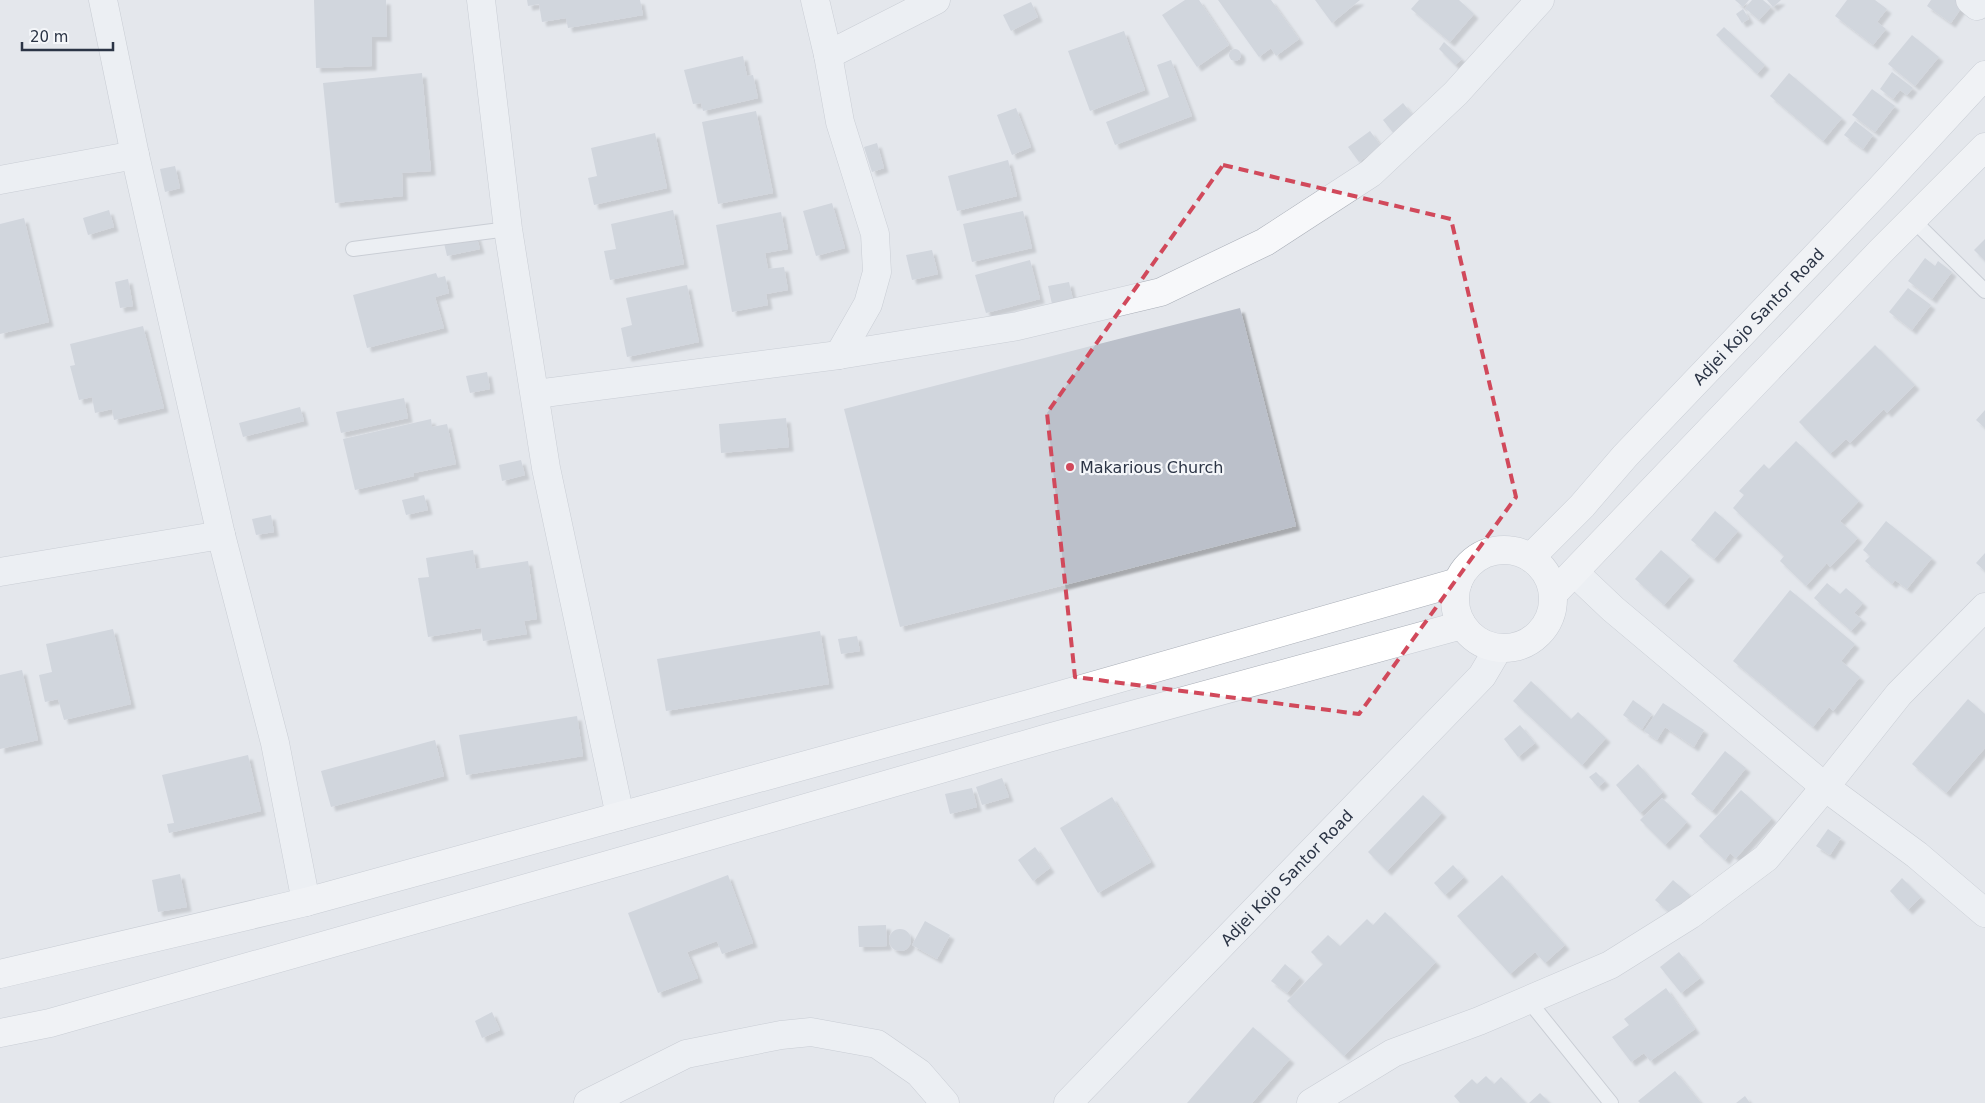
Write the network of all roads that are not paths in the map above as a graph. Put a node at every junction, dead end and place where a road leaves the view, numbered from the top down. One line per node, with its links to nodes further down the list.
1 (104, 0): 9 (street)
2 (481, 0): 12 (street)
3 (815, 0): 6 (street)
4 (936, 0): 6 (street)
5 (1540, 0): 15 (street)
6 (828, 55): 15 (street)
7 (1985, 75): 18 (street, Adjei Kojo Santor Road)
8 (1985, 146): 11 (street)
9 (135, 155): 10 (street); 17 (street)
10 (0, 180)
11 (1912, 219): 14 (lane); 20 (street)
12 (508, 229): 13 (lane); 16 (street)
13 (352, 249)
14 (1985, 291)
15 (839, 355): 16 (street)
16 (536, 394): 27 (street)
17 (221, 536): 19 (street); 28 (street)
18 (1531, 557): 21 (street); 22 (street)
19 (0, 572)
20 (1574, 573): 22 (street); 26 (street)
21 (1458, 582): 24 (street); 27 (street)
22 (1554, 594): 25 (street)
23 (1985, 607): 26 (street)
24 (1462, 625): 25 (street); 32 (street)
25 (1498, 649): 35 (street, Adjei Kojo Santor Road)
26 (1825, 787): 29 (street); 31 (street)
27 (620, 816): 28 (street)
28 (306, 902): 30 (street)
29 (1985, 913)
30 (0, 974)
31 (1528, 1000): 36 (street); 37 (lane)
32 (0, 1033)
33 (588, 1103): 34 (street)
34 (945, 1103)
35 (1068, 1103)
36 (1311, 1103)
37 (1611, 1103)

